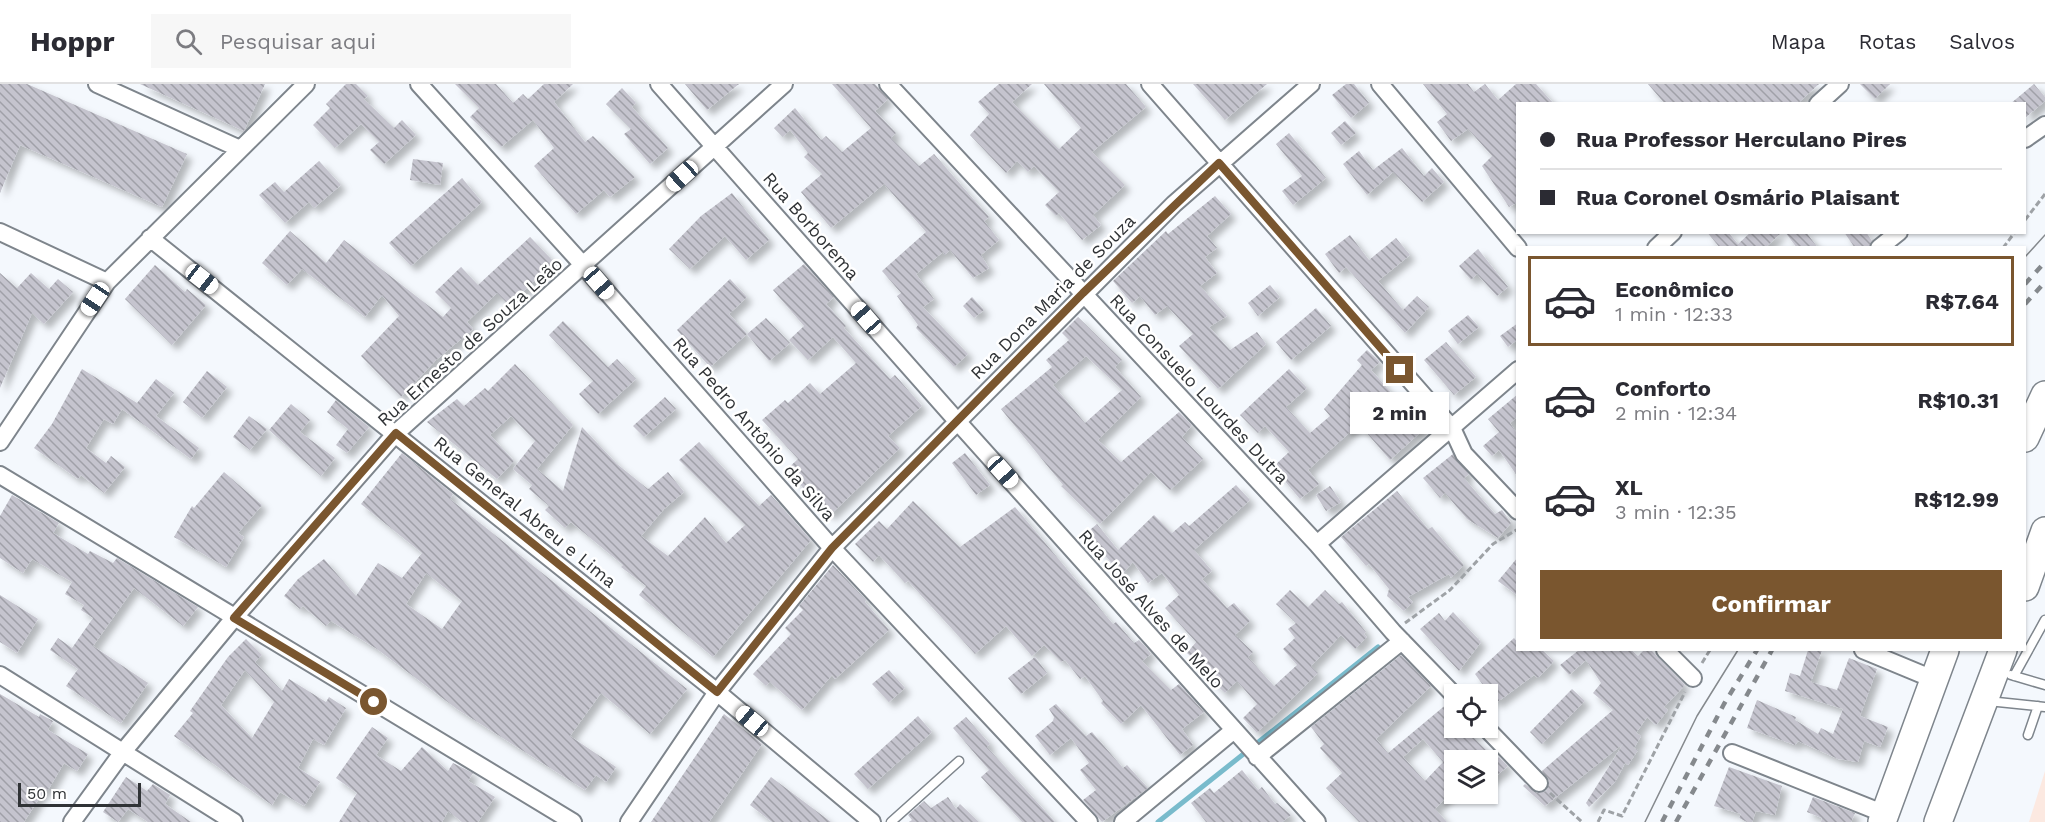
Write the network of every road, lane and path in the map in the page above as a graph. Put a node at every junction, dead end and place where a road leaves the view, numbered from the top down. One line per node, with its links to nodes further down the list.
1 (97, 84): 15 (street)
2 (306, 84): 15 (street)
3 (419, 84): 26 (street, Rua Pedro Antônio da Silva)
4 (659, 84): 14 (street, Rua Borborema)
5 (783, 84): 14 (street, Rua Ernesto de Souza Leão)
6 (888, 84): 28 (street, Rua Consuelo Lourdes Dutra)
7 (1150, 84): 16 (street)
8 (1311, 84): 16 (street, Rua Dona Maria de Souza)
9 (1380, 84): 23 (street)
10 (1840, 84): 11 (street)
11 (1820, 102)
12 (2045, 124): 13 (street)
13 (2026, 138)
14 (716, 146): 26 (street, Rua Ernesto de Souza Leão); 31 (street, Rua Borborema)
15 (240, 148): 22 (street)
16 (1219, 163): 28 (street, Rua Dona Maria de Souza); 32 (street)
17 (2045, 194): 18 (path)
18 (2026, 218)
19 (0, 232): 27 (street)
20 (1671, 234): 24 (street)
21 (1896, 234): 25 (street)
22 (150, 238): 27 (street); 33 (street, Rua General Abreu e Lima)
23 (1516, 246)
24 (1658, 246)
25 (1882, 246)
26 (583, 265): 33 (street, Rua Ernesto de Souza Leão); 41 (street, Rua Pedro Antônio da Silva)
27 (107, 282): 35 (street)
28 (1083, 293): 31 (street, Rua Dona Maria de Souza); 40 (street, Rua Consuelo Lourdes Dutra)
29 (1516, 372): 32 (street)
30 (2045, 395): 34 (highway)
31 (957, 421): 41 (street, Rua Dona Maria de Souza); 63 (street, Rua José Alves de Melo)
32 (1452, 428): 37 (street); 40 (street)
33 (396, 433): 43 (street, Rua Ernesto de Souza Leão); 58 (street, Rua General Abreu e Lima)
34 (2026, 436)
35 (0, 442)
36 (0, 475): 43 (street)
37 (1516, 509)
38 (1516, 530): 45 (path)
39 (2045, 531): 42 (highway)
40 (1317, 544): 45 (street, Rua Consuelo Lourdes Dutra)
41 (832, 548): 58 (street, Rua Dona Maria de Souza); 75 (street, Rua Pedro Antônio da Silva)
42 (2026, 584)
43 (234, 618): 64 (street, Rua Ernesto de Souza Leão); 71 (street)
44 (2045, 620): 46 (lane)
45 (1397, 637): 56 (street, Rua Consuelo Lourdes Dutra); 63 (street)
46 (2026, 641)
47 (1666, 651): 54 (street)
48 (1709, 651): 54 (path)
49 (1865, 651): 55 (street)
50 (1945, 651): 55 (highway)
51 (2017, 651): 52 (lane)
52 (2004, 665): 57 (lane); 59 (highway)
53 (0, 675): 64 (street)
54 (1694, 678): 79 (path)
55 (1933, 679): 68 (highway)
56 (1444, 685)
57 (2045, 685)
58 (717, 692): 72 (street, Rua Dona Maria de Souza); 73 (street, Rua General Abreu e Lima)
59 (1984, 701): 60 (lane); 80 (highway)
60 (2042, 706): 61 (lane)
61 (2028, 735)
62 (1496, 738): 67 (street)
63 (1247, 745): 76 (street); 77 (street, Rua José Alves de Melo)
64 (122, 753): 69 (street, Rua Ernesto de Souza Leão); 70 (street)
65 (1732, 753): 68 (street)
66 (959, 761): 74 (lane)
67 (1539, 783): 78 (path)
68 (1884, 818)
69 (72, 822)
70 (234, 822)
71 (573, 822)
72 (629, 822)
73 (872, 822)
74 (891, 822)
75 (1089, 822)
76 (1123, 822)
77 (1317, 822)
78 (1582, 822)
79 (1598, 822)
80 (1938, 822)

